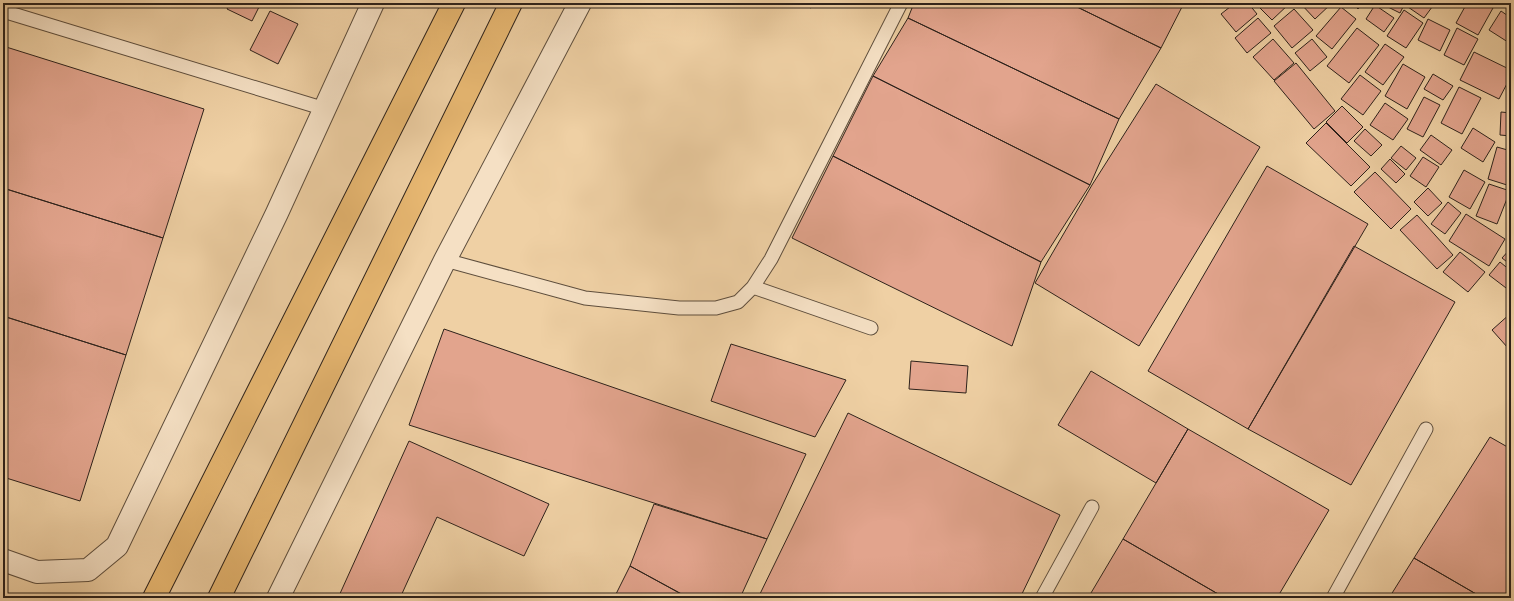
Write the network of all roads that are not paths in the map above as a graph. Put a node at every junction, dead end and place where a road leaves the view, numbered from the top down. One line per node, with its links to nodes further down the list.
1 (373, 3): 7 (street)
2 (454, 3): 14 (highway)
3 (512, 3): 15 (highway)
4 (580, 3): 8 (street)
5 (901, 3): 9 (lane)
6 (3, 11): 7 (lane)
7 (325, 109): 13 (street)
8 (445, 260): 9 (lane); 16 (street)
9 (753, 287): 10 (lane)
10 (871, 328)
11 (1426, 428): 18 (lane)
12 (1092, 507): 17 (lane)
13 (3, 560)
14 (154, 598)
15 (219, 598)
16 (278, 598)
17 (1042, 598)
18 (1333, 598)

